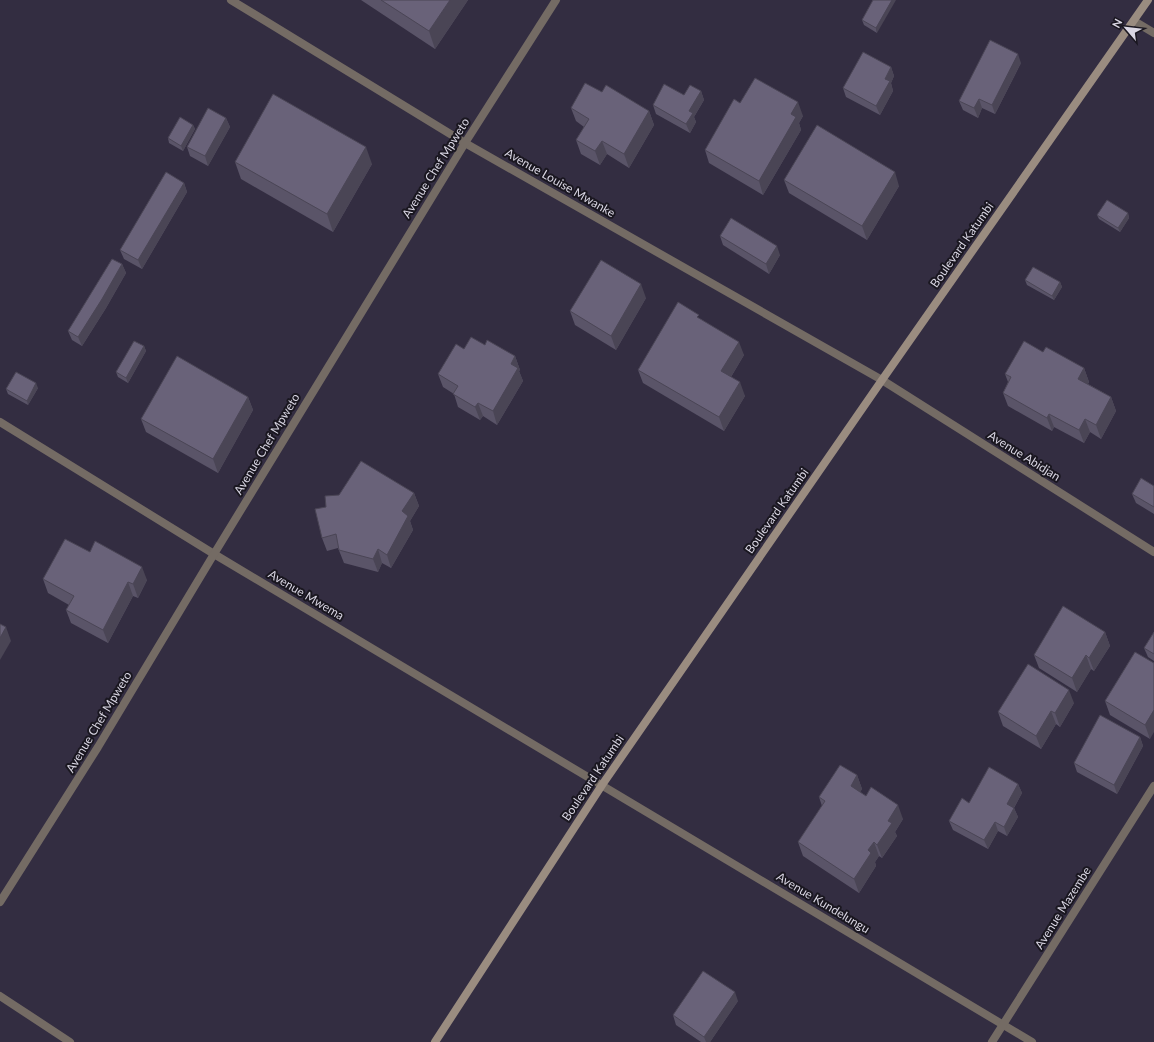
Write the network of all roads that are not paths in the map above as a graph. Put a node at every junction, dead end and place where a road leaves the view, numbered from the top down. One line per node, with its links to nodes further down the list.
1 (230, 0): 6 (street, Avenue Louise Mwanke)
2 (556, 0): 6 (street, Avenue Chef Mpweto)
3 (1148, 0): 4 (street, Boulevard Katumbi)
4 (1134, 21): 5 (street); 7 (street, Boulevard Katumbi)
5 (1154, 33)
6 (465, 143): 7 (street, Avenue Louise Mwanke); 10 (street, Avenue Chef Mpweto)
7 (882, 380): 9 (street, Avenue Abidjan); 11 (street, Boulevard Katumbi)
8 (0, 422): 10 (street, Avenue Mwema)
9 (1154, 552)
10 (214, 554): 11 (street, Avenue Mwema); 13 (street, Avenue Chef Mpweto)
11 (602, 785): 15 (street, Avenue Kundelungu); 17 (street, Boulevard Katumbi)
12 (1154, 786): 15 (street, Avenue Mazembe)
13 (0, 902)
14 (0, 996): 16 (street)
15 (1003, 1024): 18 (street, Avenue Mazembe); 19 (street, Avenue Kundelungu)
16 (70, 1042)
17 (435, 1042)
18 (992, 1042)
19 (1032, 1042)

